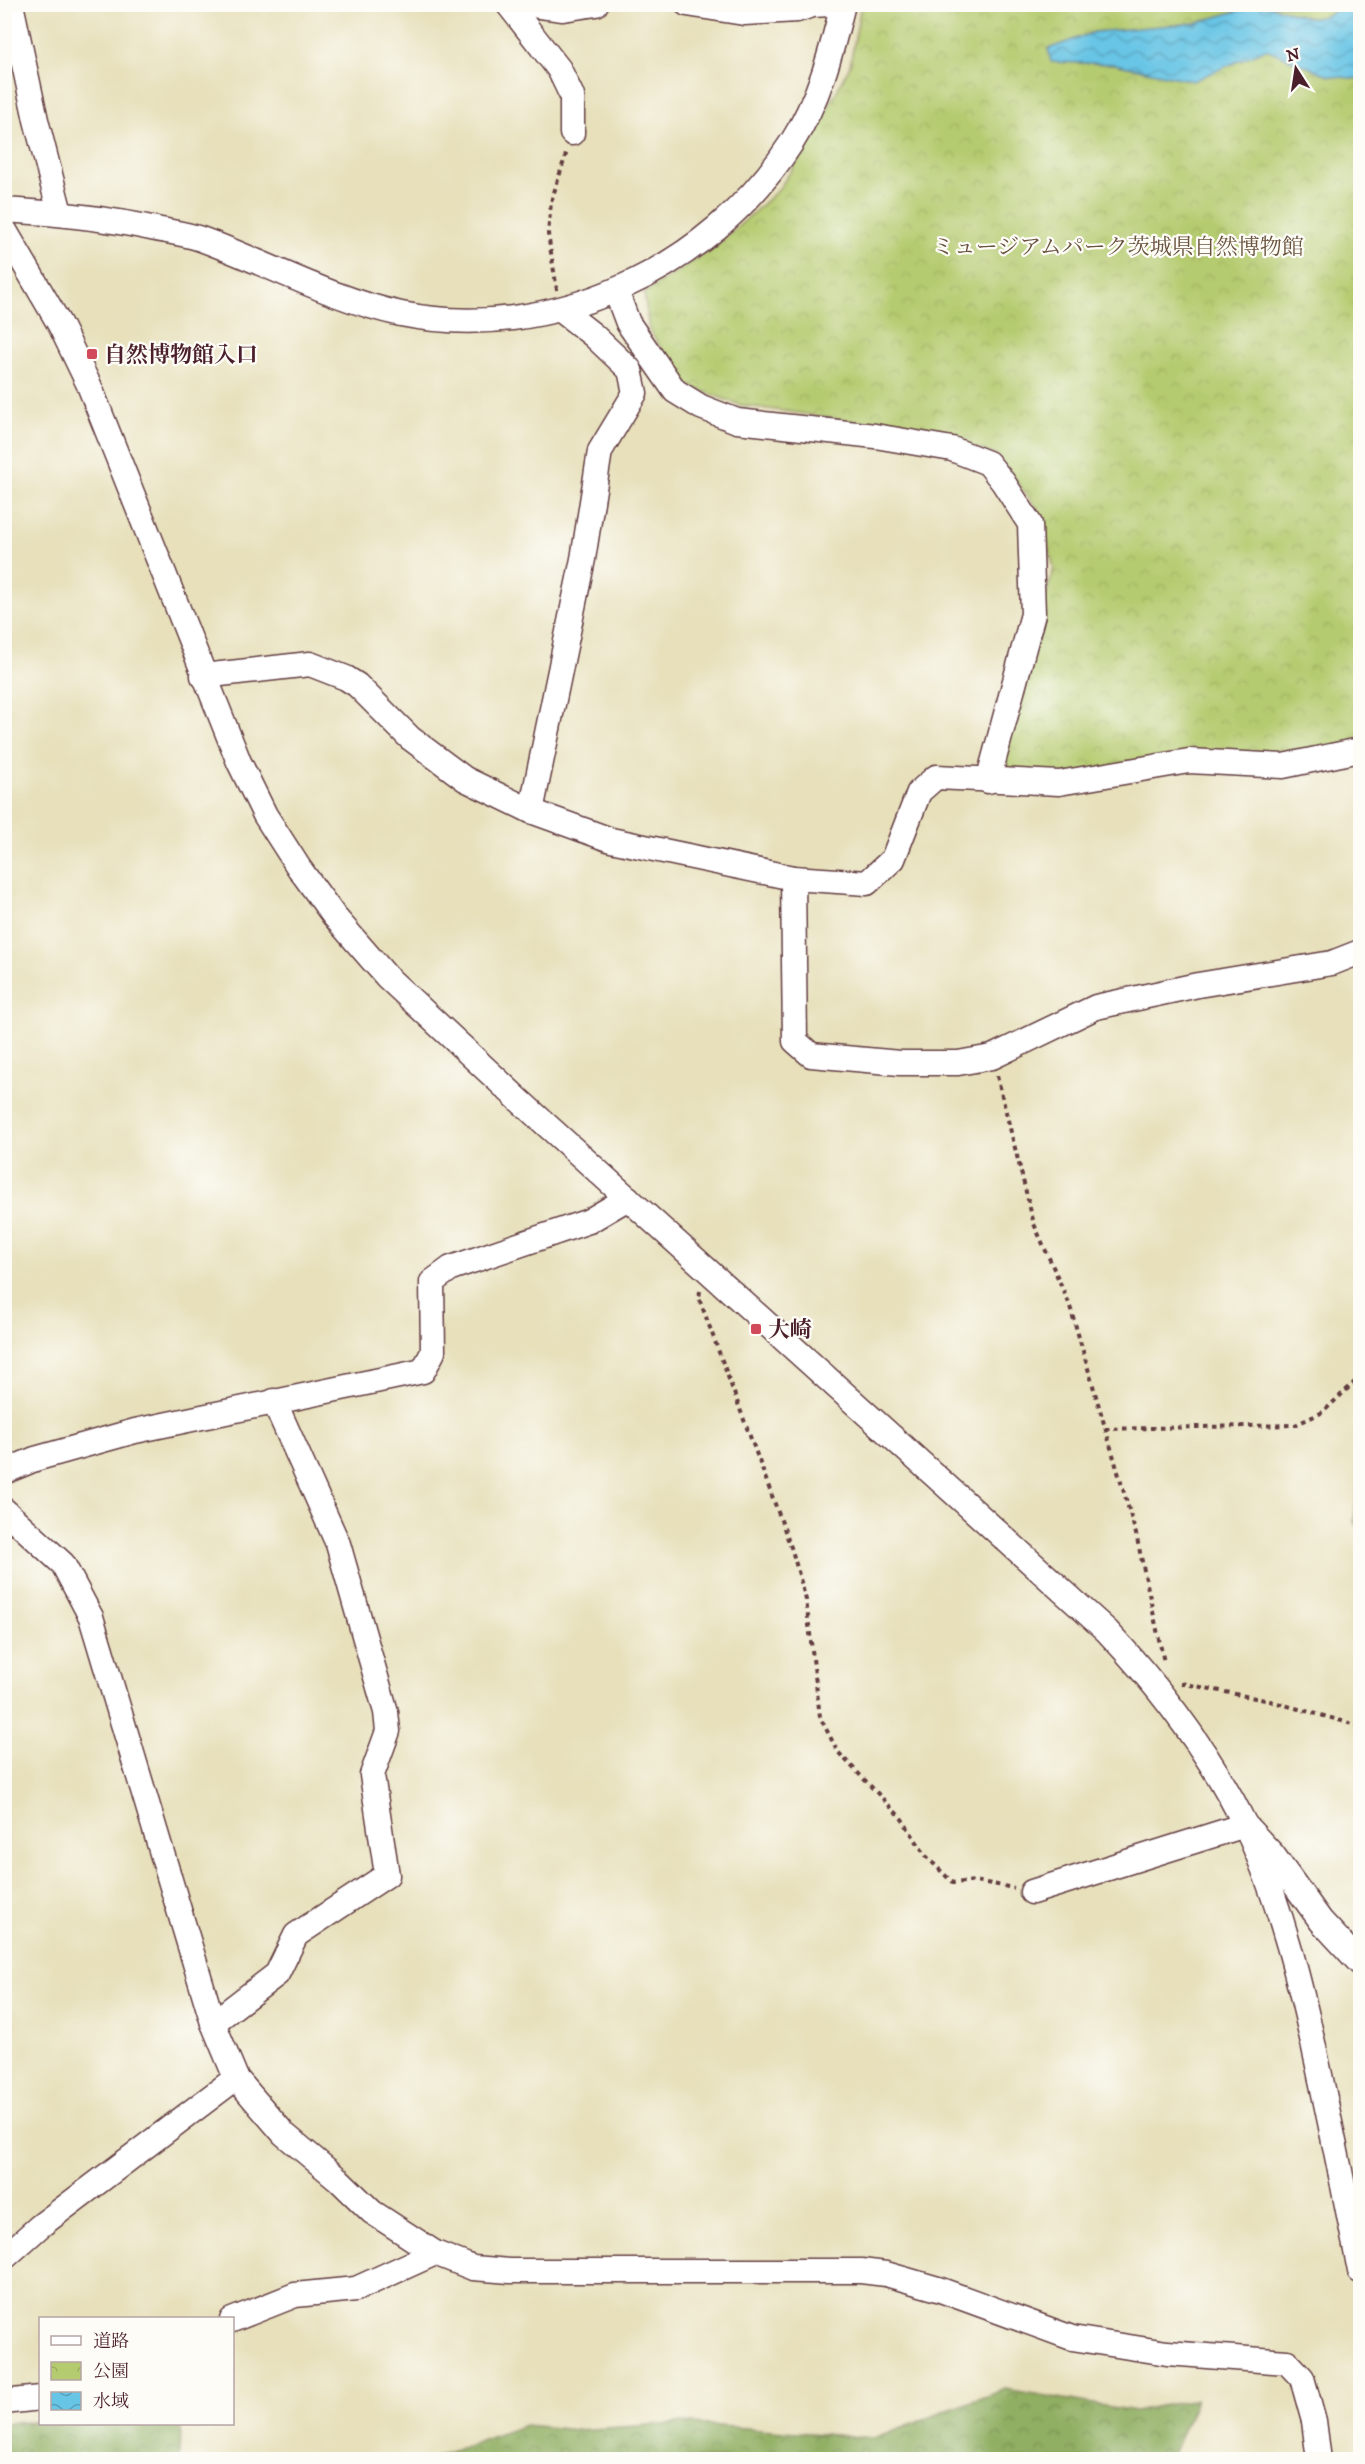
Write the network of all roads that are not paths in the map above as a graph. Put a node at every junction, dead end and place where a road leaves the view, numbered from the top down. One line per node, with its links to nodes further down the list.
1 (11, 4): 10 (street)
2 (508, 4): 8 (street)
3 (525, 4): 4 (street)
4 (596, 4)
5 (687, 4): 6 (street)
6 (831, 4)
7 (843, 4): 12 (street)
8 (572, 133)
9 (4, 210): 10 (street)
10 (60, 213): 13 (street)
11 (4, 229): 14 (street)
12 (616, 291): 13 (street); 16 (street)
13 (561, 310): 17 (street)
14 (203, 676): 17 (street); 20 (street)
15 (1360, 750): 16 (street)
16 (988, 781): 18 (street)
17 (531, 811): 18 (street)
18 (793, 878): 19 (street)
19 (1360, 952)
20 (628, 1198): 21 (street); 24 (street)
21 (274, 1401): 22 (street); 27 (street)
22 (4, 1472)
23 (4, 1510): 27 (street)
24 (1245, 1825): 25 (street); 26 (street); 31 (street)
25 (1032, 1892)
26 (1360, 1963)
27 (213, 2023): 28 (street)
28 (236, 2078): 29 (street); 30 (street)
29 (435, 2253): 32 (street); 35 (street)
30 (4, 2258)
31 (1360, 2271)
32 (234, 2319)
33 (39, 2398): 34 (street)
34 (4, 2402)
35 (1319, 2460)

